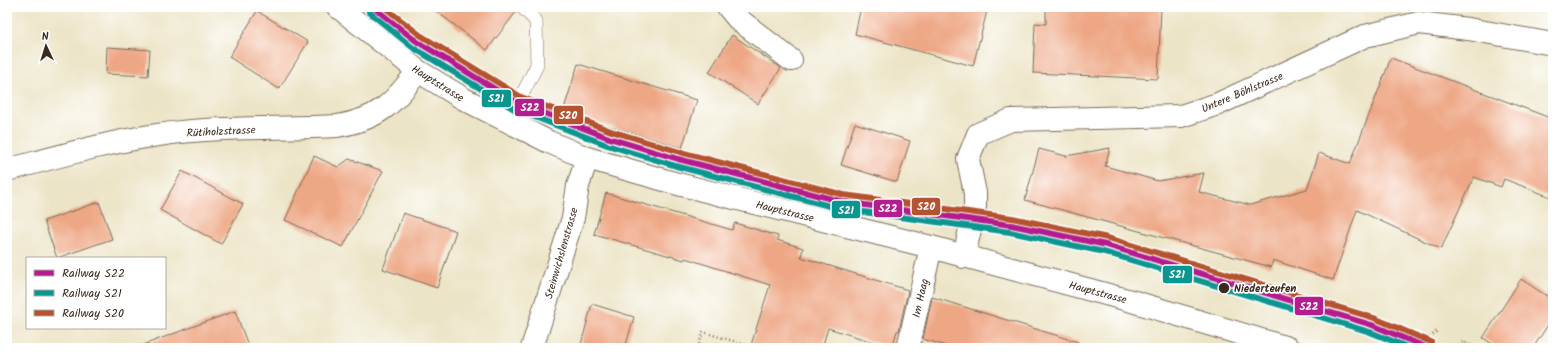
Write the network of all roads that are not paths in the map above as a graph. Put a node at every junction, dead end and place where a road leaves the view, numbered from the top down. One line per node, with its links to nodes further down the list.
1 (338, 7): 6 (street, Hauptstrasse)
2 (522, 7): 7 (lane)
3 (728, 7): 5 (street)
4 (1553, 44): 11 (street, Untere Böhlstrasse)
5 (791, 60)
6 (418, 71): 7 (street, Hauptstrasse); 9 (street, Rütiholzstrasse)
7 (508, 123): 8 (street, Hauptstrasse)
8 (587, 158): 10 (street, Hauptstrasse); 13 (street, Steinwichslenstrasse)
9 (7, 170)
10 (931, 247): 11 (street, Hauptstrasse); 14 (street, Im Haag)
11 (964, 257): 12 (street, Hauptstrasse)
12 (1279, 347)
13 (532, 348)
14 (908, 348)

